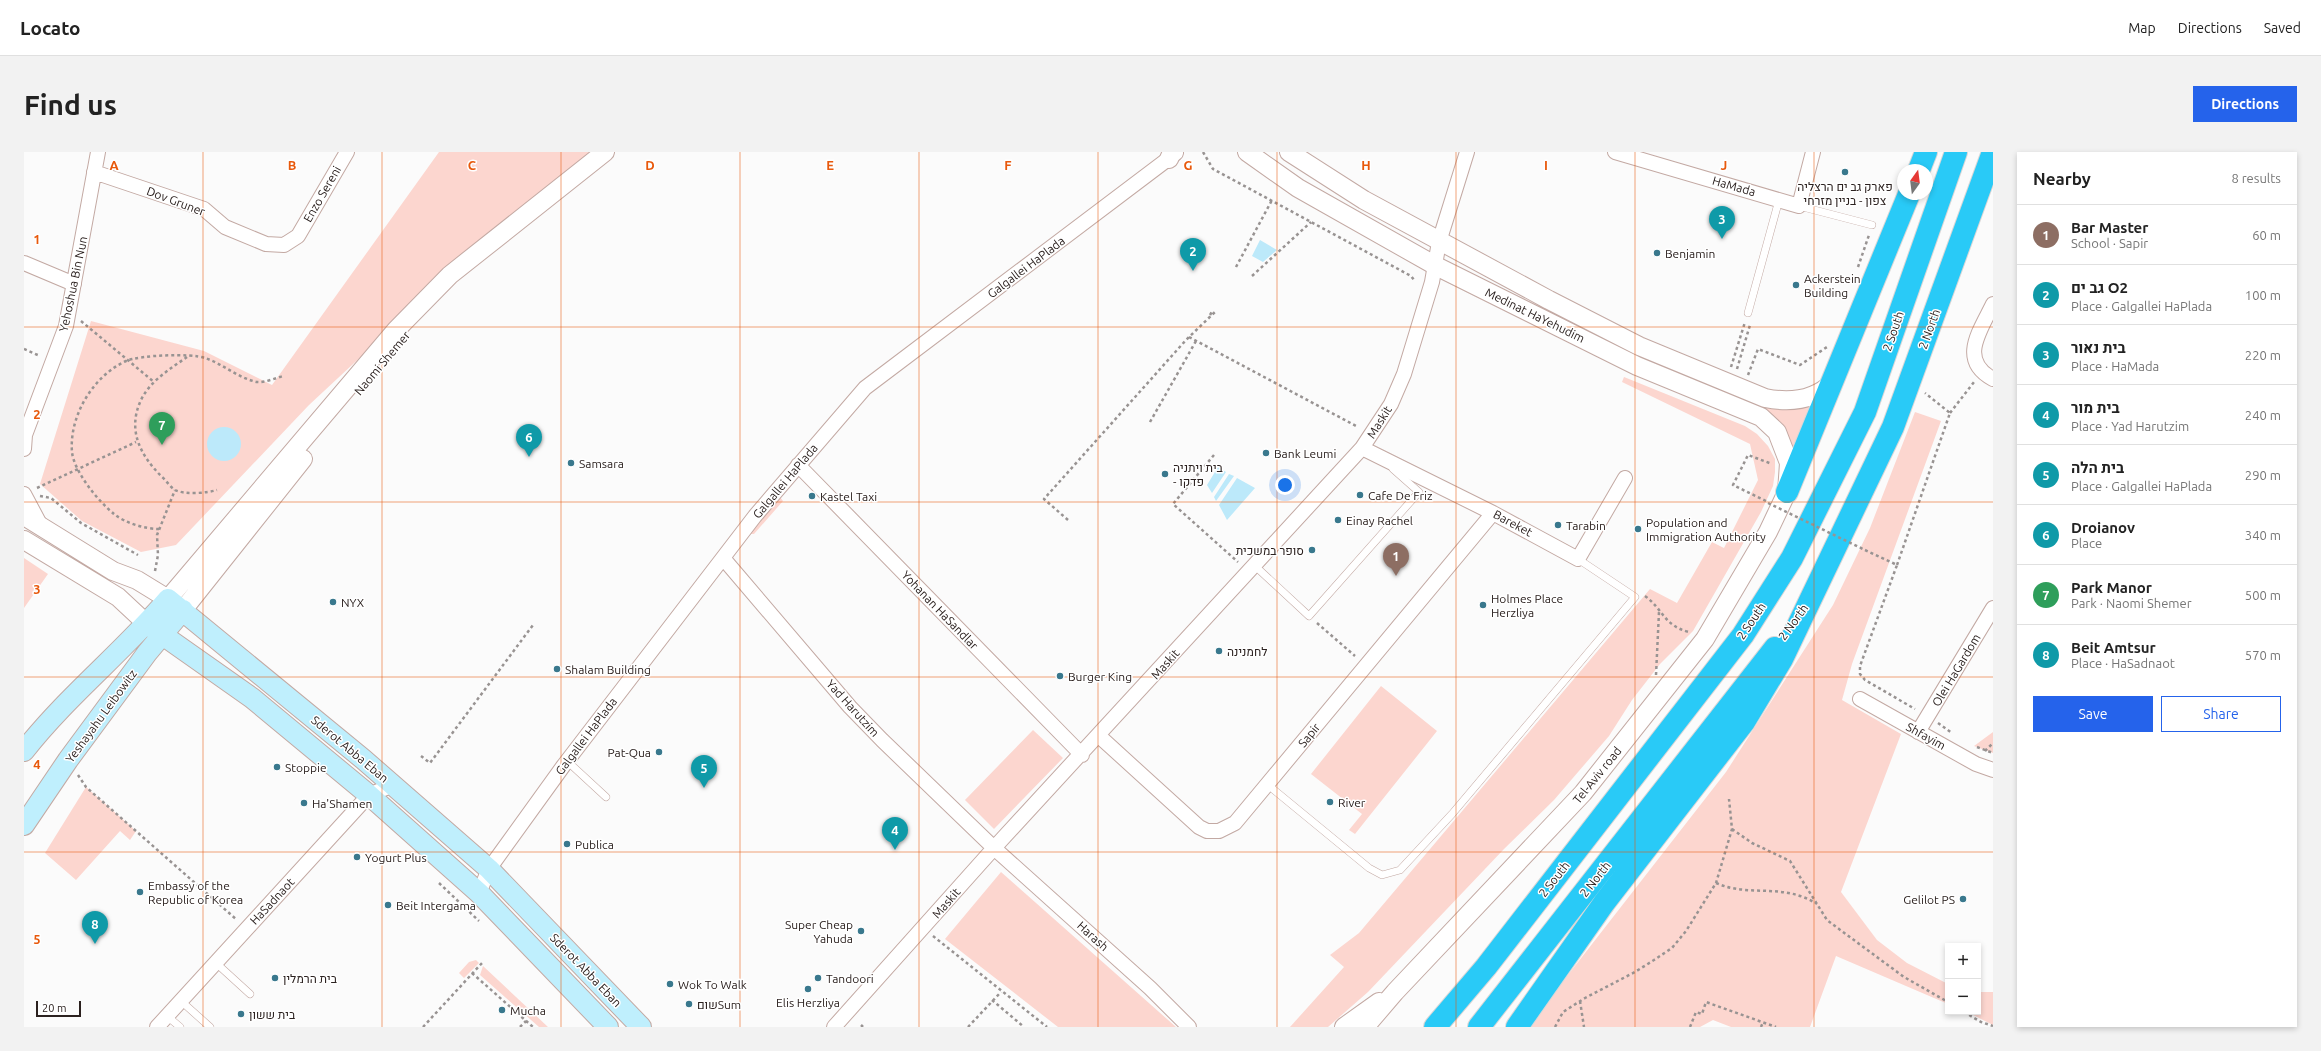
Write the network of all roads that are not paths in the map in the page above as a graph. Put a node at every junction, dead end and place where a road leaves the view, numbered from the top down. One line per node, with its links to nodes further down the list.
1 (98, 152): 17 (street, Yehoshua Bin Nun)
2 (347, 152): 22 (street, Enzo Sereni)
3 (605, 152): 46 (street, Naomi Shemer)
4 (618, 152): 46 (street, Naomi Shemer)
5 (1247, 152): 25 (street, Medinat HaYehudim)
6 (1289, 152): 23 (street, Medinat HaYehudim)
7 (1467, 152): 23 (street, Maskit)
8 (1474, 152): 23 (street, Maskit)
9 (1615, 152): 15 (street, HaMada)
10 (1813, 152): 20 (street)
11 (1926, 152): 16 (highway)
12 (1956, 152): 79 (highway, 2 South)
13 (1993, 152): 45 (highway, 2 North)
14 (1173, 154): 34 (street, Galgallei HaPlada)
15 (1648, 157): 18 (street, HaMada)
16 (1921, 164)
17 (94, 172): 22 (street, Dov Gruner); 26 (street, Yehoshua Bin Nun)
18 (1779, 200): 20 (street, HaMada); 28 (lane)
19 (1907, 200): 30 (highway)
20 (1799, 206): 21 (lane)
21 (1872, 225)
22 (298, 236)
23 (1442, 244): 25 (street, Maskit); 30 (street, Medinat HaYehudim)
24 (24, 263): 26 (street)
25 (1436, 266): 32 (street, Maskit); 36 (street, Medinat HaYehudim)
26 (74, 284): 31 (street, Yehoshua Bin Nun)
27 (1993, 304): 29 (street)
28 (1748, 313)
29 (1987, 376)
30 (1833, 382): 36 (highway)
31 (24, 441)
32 (1362, 448): 33 (street, Bareket); 44 (street, Maskit)
33 (1377, 455): 38 (street, Bareket); 44 (lane)
34 (798, 466): 42 (street, Galgallei HaPlada); 54 (street, Yohanan HaSandlar)
35 (1625, 478): 43 (street)
36 (1787, 492): 66 (street, Tel-Aviv road)
37 (24, 494): 40 (street)
38 (1493, 513): 43 (street, Bareket); 58 (street, Sapir)
39 (24, 516): 40 (street, Sderot Abba Eban)
40 (42, 527): 46 (street, Sderot Abba Eban)
41 (24, 540): 48 (street, Sderot Abba Eban)
42 (723, 558): 55 (street, Galgallei HaPlada); 62 (street, Yad Harutzim)
43 (1578, 559): 58 (lane)
44 (1254, 565): 52 (street, Maskit)
45 (1814, 594): 80 (highway, 2 North); 81 (highway)
46 (175, 605): 48 (main road, Yeshayahu Leibowitz); 49 (main road, Yeshayahu Leibowitz); 57 (main road, Sderot Abba Eban)
47 (1993, 608): 51 (street, Olei HaGardom)
48 (147, 624): 49 (main road, Sderot Abba Eban); 53 (main road, Yeshayahu Leibowitz)
49 (163, 635): 59 (main road, Sderot Abba Eban); 61 (main road, Yeshayahu Leibowitz)
50 (1860, 698): 51 (street, Shfayim)
51 (1918, 732): 56 (street, Shfayim)
52 (1099, 736): 54 (street, Maskit); 58 (street, Sapir)
53 (24, 751)
54 (1082, 755): 62 (street, Maskit)
55 (567, 761): 60 (lane); 63 (street, Galgallei HaPlada)
56 (1993, 770)
57 (394, 785): 59 (street, HaSadnaot); 63 (main road, Sderot Abba Eban)
58 (1268, 786)
59 (370, 795): 64 (main road, Sderot Abba Eban); 65 (street, HaSadnaot)
60 (606, 797)
61 (24, 825)
62 (994, 848): 75 (street, Maskit); 76 (street, Harash)
63 (489, 869): 64 (street, Galgallei HaPlada); 74 (main road, Sderot Abba Eban)
64 (478, 893): 73 (main road, Sderot Abba Eban)
65 (216, 963): 67 (lane); 68 (street, HaSadnaot)
66 (1395, 992): 77 (street); 78 (street, Tel-Aviv road)
67 (250, 994)
68 (181, 1001): 69 (street, HaSadnaot); 72 (lane)
69 (167, 1016): 70 (street, HaSadnaot); 71 (lane)
70 (157, 1027)
71 (180, 1027)
72 (210, 1027)
73 (608, 1027)
74 (641, 1027)
75 (834, 1027)
76 (1189, 1027)
77 (1344, 1027)
78 (1365, 1027)
79 (1435, 1027)
80 (1479, 1027)
81 (1517, 1027)

